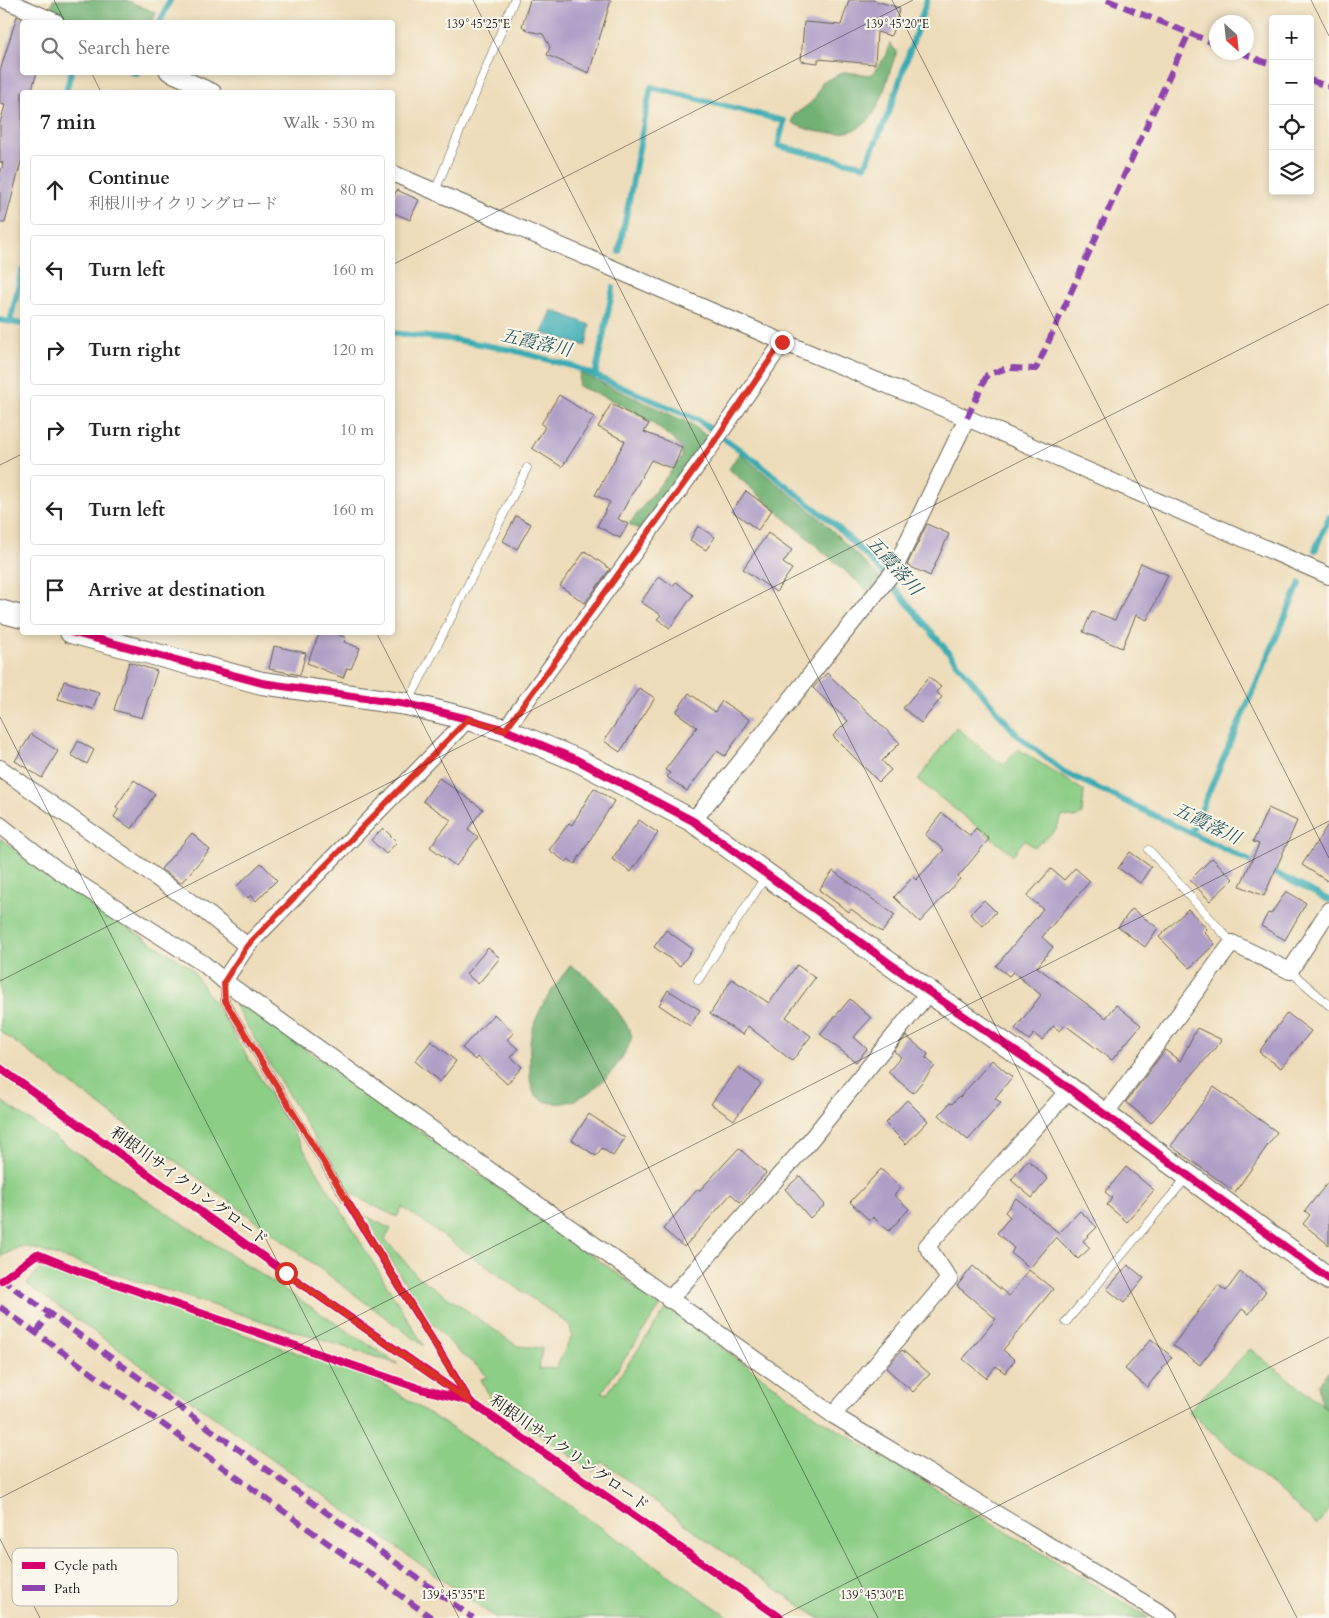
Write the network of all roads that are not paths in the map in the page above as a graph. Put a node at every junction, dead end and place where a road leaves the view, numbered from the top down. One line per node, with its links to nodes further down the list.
1 (6, 0): 3 (street)
2 (514, 0): 7 (lane)
3 (51, 20)
4 (175, 75): 5 (street)
5 (208, 90)
6 (395, 174): 7 (street)
7 (435, 192): 8 (street)
8 (782, 342): 9 (street); 15 (street)
9 (967, 418): 11 (street); 17 (street)
10 (527, 468): 13 (lane)
11 (1329, 576)
12 (82, 635): 13 (street)
13 (407, 704): 14 (street)
14 (468, 719): 15 (street); 23 (street)
15 (505, 730): 17 (street)
16 (0, 768): 23 (street)
17 (693, 821): 20 (street)
18 (0, 825): 26 (street)
19 (1149, 850): 22 (lane)
20 (768, 874): 25 (lane); 27 (street)
21 (1328, 912): 24 (street)
22 (1232, 943): 24 (street); 30 (street)
23 (247, 946): 26 (street)
24 (1290, 971): 28 (lane)
25 (698, 980)
26 (224, 982): 32 (lane); 34 (street)
27 (930, 992): 29 (street); 34 (street)
28 (1329, 1005)
29 (1070, 1089): 30 (street); 36 (street)
30 (1105, 1114): 31 (street)
31 (1188, 1176): 33 (street); 35 (lane)
32 (348, 1203)
33 (1329, 1279)
34 (669, 1300): 36 (street)
35 (1066, 1322)
36 (833, 1415): 37 (street)
37 (1169, 1618)

